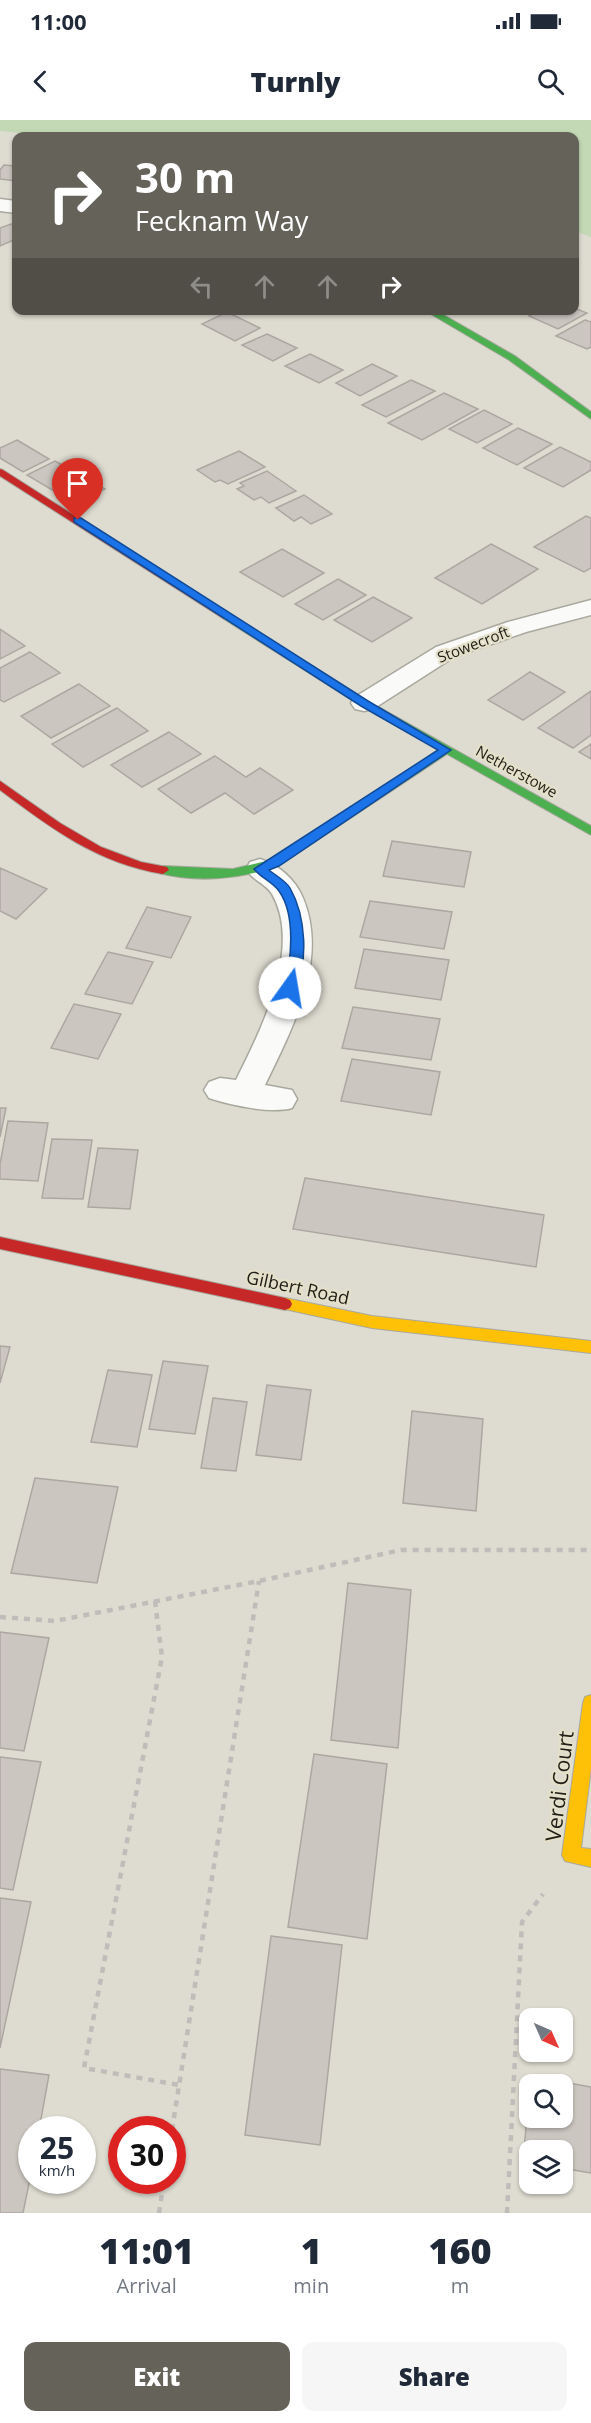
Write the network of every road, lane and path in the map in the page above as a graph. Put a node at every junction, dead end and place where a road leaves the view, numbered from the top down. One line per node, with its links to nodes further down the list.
1 (437, 315): 2 (street)
2 (591, 416)
3 (0, 472): 5 (street, Netherstowe)
4 (591, 607): 5 (street, Stowecroft)
5 (364, 703): 6 (street, Netherstowe)
6 (446, 750): 8 (street, Netherstowe); 9 (street)
7 (0, 785): 9 (street)
8 (591, 831)
9 (260, 869): 10 (street)
10 (281, 1099)
11 (0, 1243): 12 (street, Gilbert Road)
12 (591, 1347)
13 (591, 1550): 14 (path)
14 (259, 1581): 15 (path); 20 (path)
15 (155, 1601): 16 (path); 20 (path)
16 (0, 1617)
17 (591, 1703): 18 (street, Verdi Court)
18 (571, 1855): 19 (street, Verdi Court); 24 (path)
19 (591, 1858)
20 (179, 2085): 21 (path)
21 (174, 2116)
22 (162, 2194): 23 (path)
23 (159, 2213)
24 (507, 2213)

